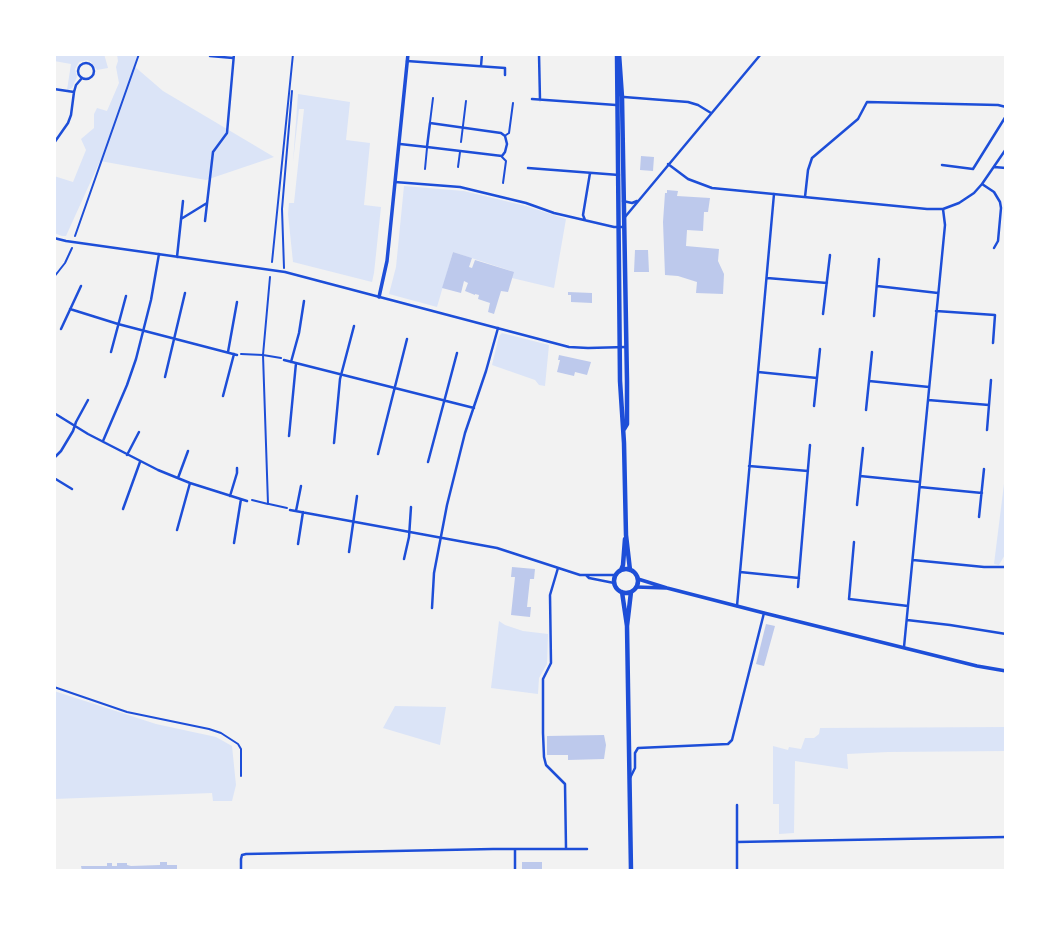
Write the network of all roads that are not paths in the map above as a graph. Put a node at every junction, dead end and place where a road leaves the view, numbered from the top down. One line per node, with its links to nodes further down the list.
1 (210, 54): 7 (street)
2 (408, 54): 8 (street)
3 (482, 54): 9 (street)
4 (540, 54): 17 (street)
5 (618, 54): 20 (main road)
6 (761, 54): 22 (street)
7 (234, 56): 51 (street)
8 (407, 61): 9 (street); 29 (street)
9 (481, 66): 10 (street)
10 (505, 75)
11 (82, 78): 11 (street); 13 (street)
12 (54, 89): 13 (street)
13 (74, 92): 28 (street)
14 (624, 97): 22 (street)
15 (433, 98): 24 (lane)
16 (532, 99): 17 (street)
17 (540, 100): 20 (street)
18 (466, 101): 25 (lane)
19 (513, 103): 26 (lane)
20 (619, 105): 42 (main road)
21 (1006, 107): 47 (street)
22 (711, 113): 34 (street)
23 (1006, 116): 35 (street)
24 (430, 123): 25 (street); 30 (street)
25 (463, 128): 26 (street); 27 (lane)
26 (505, 136): 33 (street)
27 (461, 142)
28 (54, 143)
29 (400, 144): 30 (street); 43 (street)
30 (427, 147): 32 (street); 40 (lane)
31 (1006, 149): 37 (street)
32 (460, 151): 33 (street); 36 (lane)
33 (502, 156): 44 (lane)
34 (668, 164): 46 (street); 50 (street)
35 (942, 165)
36 (458, 167)
37 (994, 167): 39 (street); 45 (street)
38 (528, 168): 41 (street)
39 (1006, 168)
40 (425, 169)
41 (590, 173): 42 (street); 55 (street)
42 (621, 175): 49 (main road)
43 (396, 182): 55 (street); 71 (street)
44 (503, 183)
45 (982, 184): 52 (street); 59 (street)
46 (774, 194): 47 (street); 64 (street)
47 (805, 197): 52 (street)
48 (183, 201): 54 (street)
49 (621, 201): 50 (street); 53 (main road)
50 (637, 201): 53 (street)
51 (207, 203): 54 (street); 56 (street)
52 (943, 209): 69 (street)
53 (621, 218): 57 (main road)
54 (181, 219): 62 (street)
55 (585, 220): 57 (street)
56 (205, 221)
57 (621, 227): 86 (main road)
58 (54, 238): 60 (street)
59 (995, 248)
60 (159, 254): 62 (street); 82 (street)
61 (830, 255): 65 (street)
62 (177, 257): 71 (street)
63 (879, 259): 67 (street)
64 (766, 278): 65 (street); 94 (street)
65 (827, 283): 76 (street)
66 (81, 286): 74 (street)
67 (877, 286): 69 (street); 77 (street)
68 (185, 293): 83 (street)
69 (938, 293): 75 (street)
70 (126, 296): 78 (street)
71 (379, 297): 80 (street)
72 (304, 301): 93 (street)
73 (237, 302): 89 (street)
74 (70, 309): 78 (street); 81 (street)
75 (936, 311): 85 (street); 100 (street)
76 (823, 314)
77 (874, 316)
78 (118, 324): 82 (street); 88 (street)
79 (354, 326): 95 (street)
80 (498, 328): 86 (street); 108 (street)
81 (61, 330)
82 (145, 331): 83 (street); 115 (street)
83 (175, 339): 89 (street); 96 (street)
84 (407, 340): 101 (street)
85 (993, 343)
86 (623, 347): 151 (main road)
87 (820, 349): 97 (street)
88 (111, 352)
89 (228, 352): 102 (street)
90 (872, 352): 99 (street)
91 (457, 353): 104 (street)
92 (284, 360): 93 (street)
93 (294, 362): 95 (street); 114 (street)
94 (758, 372): 97 (street); 125 (street)
95 (341, 374): 101 (street); 116 (street)
96 (165, 377)
97 (817, 378): 107 (street)
98 (991, 380): 106 (street)
99 (869, 381): 100 (street); 109 (street)
100 (929, 387): 105 (street)
101 (395, 388): 104 (street); 120 (street)
102 (223, 396)
103 (88, 400): 111 (street)
104 (444, 400): 108 (street); 124 (street)
105 (928, 400): 106 (street); 133 (street)
106 (989, 405): 112 (street)
107 (814, 407)
108 (474, 408): 152 (street)
109 (866, 410)
110 (54, 413): 111 (street)
111 (74, 426): 115 (street); 122 (street)
112 (987, 430)
113 (139, 432): 121 (street)
114 (289, 436)
115 (102, 442): 121 (street)
116 (334, 443)
117 (810, 445): 128 (street)
118 (863, 448): 129 (street)
119 (188, 451): 131 (street)
120 (378, 454)
121 (127, 455): 123 (street)
122 (54, 458)
123 (140, 462): 131 (street); 143 (street)
124 (428, 462)
125 (749, 466): 128 (street); 163 (street)
126 (237, 468): 137 (street)
127 (984, 469): 136 (street)
128 (808, 471): 166 (street)
129 (860, 476): 133 (street); 141 (street)
130 (54, 478): 135 (street)
131 (178, 478): 132 (street)
132 (190, 483): 137 (street); 149 (street)
133 (920, 485): 136 (street); 158 (street)
134 (301, 486): 145 (street)
135 (72, 489)
136 (982, 493): 147 (street)
137 (230, 496): 139 (street)
138 (358, 496): 148 (street)
139 (241, 499): 140 (street); 153 (street)
140 (247, 501)
141 (857, 505)
142 (411, 508): 150 (street)
143 (123, 509)
144 (290, 510): 145 (street)
145 (296, 511): 146 (street)
146 (303, 512): 148 (street); 155 (street)
147 (979, 517)
148 (354, 522): 150 (street); 156 (street)
149 (177, 530)
150 (409, 532): 152 (street); 157 (street)
151 (626, 535): 161 (main road); 162 (main road)
152 (440, 538): 160 (street); 176 (street)
153 (234, 542)
154 (854, 542): 175 (street)
155 (298, 544)
156 (349, 552)
157 (404, 559)
158 (913, 560): 159 (street); 175 (street)
159 (1006, 567)
160 (558, 568): 164 (street); 188 (street)
161 (621, 570): 162 (main road); 165 (main road)
162 (630, 570): 167 (main road)
163 (740, 572): 166 (street); 174 (street)
164 (586, 575): 165 (street); 168 (street)
165 (616, 576): 168 (main road)
166 (799, 578): 170 (street)
167 (638, 579): 169 (main road); 171 (street)
168 (614, 583): 172 (main road)
169 (636, 587): 171 (street); 173 (main road)
170 (798, 587)
171 (667, 588): 174 (street)
172 (622, 592): 173 (main road); 179 (main road)
173 (631, 592): 179 (main road)
174 (737, 606): 177 (street)
175 (908, 606): 178 (street)
176 (432, 608)
177 (764, 613): 181 (street); 183 (street)
178 (907, 620): 180 (street); 181 (street)
179 (627, 626): 183 (main road)
180 (1006, 634)
181 (904, 648): 182 (street)
182 (1006, 671)
183 (630, 778): 192 (main road)
184 (737, 805): 186 (street)
185 (1006, 837): 186 (street)
186 (737, 842): 193 (street)
187 (514, 849): 188 (street); 190 (street); 191 (street)
188 (566, 849): 189 (street)
189 (587, 849)
190 (241, 871)
191 (515, 871)
192 (631, 871)
193 (737, 871)

